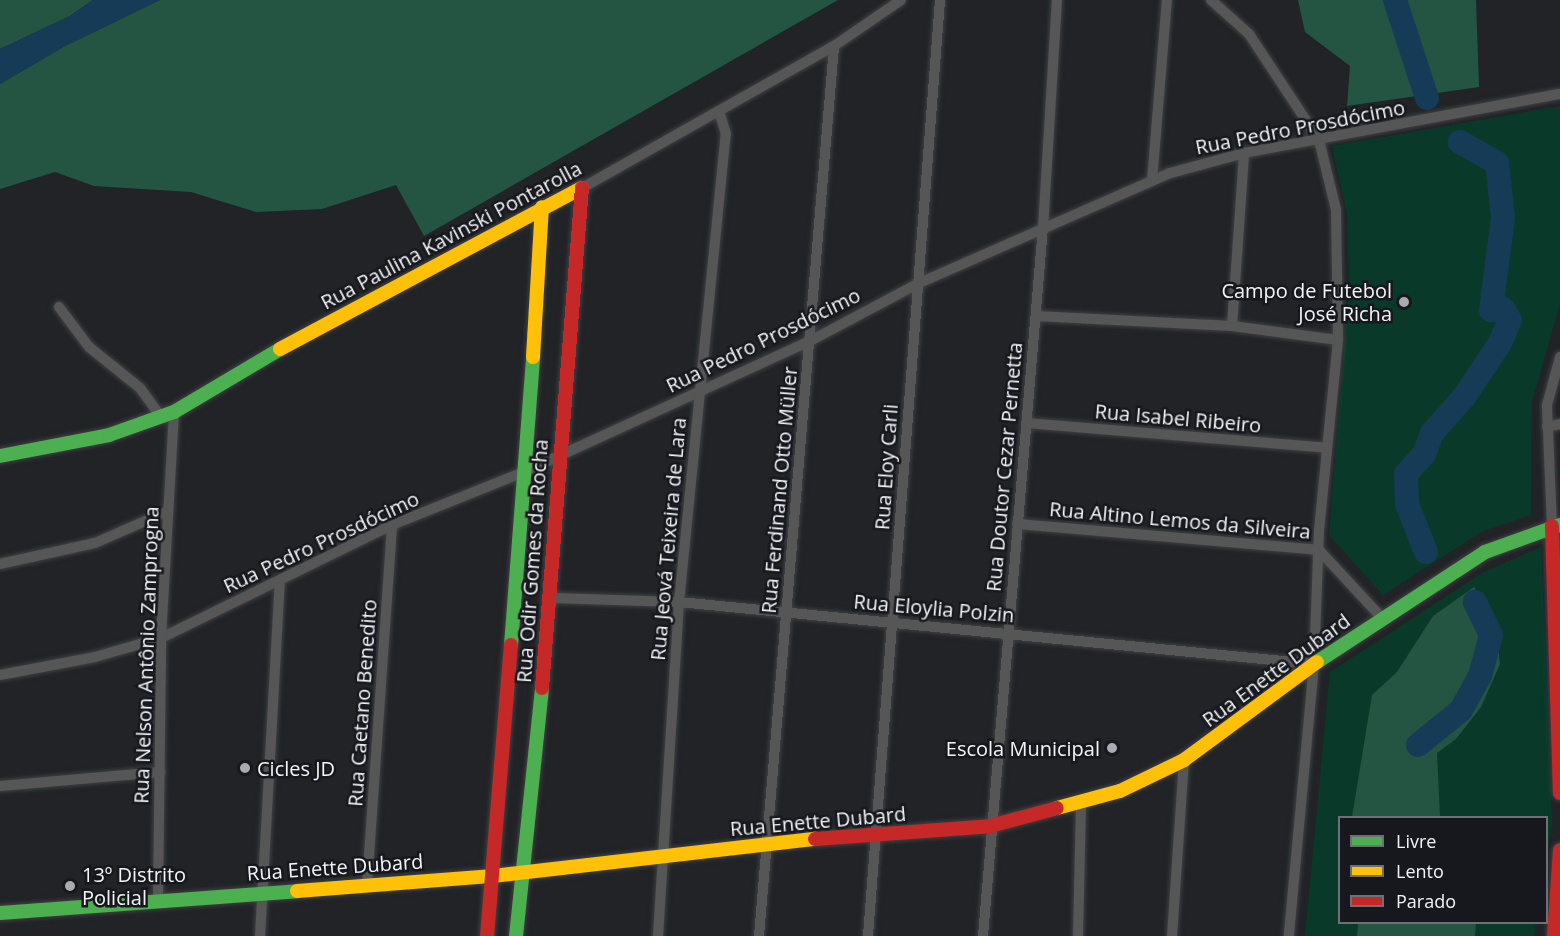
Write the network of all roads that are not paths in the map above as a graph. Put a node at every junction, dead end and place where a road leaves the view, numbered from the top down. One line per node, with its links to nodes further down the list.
1 (901, 0): 6 (street, Rua Paulina Kavinski Pontarolla)
2 (940, 0): 15 (street, Rua Eloy Carli)
3 (1057, 0): 14 (street, Rua Doutor Cezar Pernetta)
4 (1167, 0): 11 (street)
5 (1211, 0): 9 (street)
6 (834, 46): 8 (street, Rua Paulina Kavinski Pontarolla); 20 (street, Rua Ferdinand Otto Müller)
7 (1560, 94): 9 (street, Rua Pedro Prosdócimo)
8 (719, 111): 12 (street, Rua Paulina Kavinski Pontarolla); 22 (street, Rua Jeová Teixeira de Lara)
9 (1319, 140): 10 (street, Rua Pedro Prosdócimo); 19 (street)
10 (1244, 153): 11 (street, Rua Pedro Prosdócimo); 18 (street)
11 (1152, 180): 14 (street, Rua Pedro Prosdócimo)
12 (582, 188): 13 (street, Rua Paulina Kavinski Pontarolla); 29 (street, Rua Odir Gomes da Rocha)
13 (542, 207): 23 (street, Rua Paulina Kavinski Pontarolla); 30 (street, Rua Odir Gomes da Rocha)
14 (1043, 228): 15 (street, Rua Pedro Prosdócimo); 17 (street, Rua Doutor Cezar Pernetta)
15 (917, 284): 20 (street, Rua Pedro Prosdócimo); 42 (street, Rua Eloy Carli)
16 (59, 307): 23 (street)
17 (1036, 316): 18 (street); 24 (street, Rua Doutor Cezar Pernetta)
18 (1232, 326): 19 (street)
19 (1338, 340): 27 (street)
20 (810, 342): 22 (street, Rua Pedro Prosdócimo); 40 (street, Rua Ferdinand Otto Müller)
21 (1560, 357): 26 (street)
22 (698, 392): 29 (street, Rua Pedro Prosdócimo); 39 (street, Rua Jeová Teixeira de Lara)
23 (167, 414): 28 (street, Rua Paulina Kavinski Pontarolla); 31 (street, Rua Nelson Antônio Zamprogna)
24 (1026, 423): 27 (street, Rua Isabel Ribeiro); 32 (street, Rua Doutor Cezar Pernetta)
25 (1560, 424): 26 (street)
26 (1546, 427): 34 (street)
27 (1327, 448): 35 (street)
28 (0, 456)
29 (560, 456): 30 (street, Rua Pedro Prosdócimo); 38 (street, Rua Odir Gomes da Rocha)
30 (526, 471): 33 (street, Rua Pedro Prosdócimo); 60 (street, Rua Odir Gomes da Rocha)
31 (168, 511): 36 (street); 45 (street, Rua Nelson Antônio Zamprogna)
32 (1017, 524): 35 (street, Rua Altino Lemos da Silveira); 44 (street, Rua Doutor Cezar Pernetta)
33 (392, 525): 37 (street, Rua Pedro Prosdócimo); 61 (street, Rua Caetano Benedito)
34 (1556, 525): 41 (street, Rua Enette Dubard); 43 (street)
35 (1319, 550): 41 (street, Rua Altino Lemos da Silveira); 46 (street)
36 (0, 564)
37 (280, 581): 45 (street, Rua Pedro Prosdócimo); 62 (street)
38 (550, 598): 39 (street, Rua Eloylia Polzin); 59 (street, Rua Odir Gomes da Rocha)
39 (679, 603): 40 (street, Rua Eloylia Polzin); 58 (street, Rua Jeová Teixeira de Lara)
40 (786, 612): 42 (street, Rua Eloylia Polzin); 56 (street, Rua Ferdinand Otto Müller)
41 (1382, 618): 46 (street, Rua Enette Dubard)
42 (893, 623): 44 (street, Rua Eloylia Polzin); 55 (street, Rua Eloy Carli)
43 (1558, 632): 48 (street)
44 (1007, 633): 46 (street, Rua Eloylia Polzin); 54 (street, Rua Doutor Cezar Pernetta)
45 (161, 638): 47 (street, Rua Pedro Prosdócimo); 50 (street, Rua Nelson Antônio Zamprogna)
46 (1314, 664): 49 (street, Rua Enette Dubard); 74 (street)
47 (0, 675)
48 (1559, 733): 52 (street)
49 (1184, 760): 53 (street, Rua Enette Dubard); 73 (street)
50 (160, 772): 51 (street); 63 (street, Rua Nelson Antônio Zamprogna)
51 (0, 786)
52 (1560, 793)
53 (1080, 802): 54 (street, Rua Enette Dubard); 72 (street)
54 (990, 826): 55 (street, Rua Enette Dubard); 71 (street, Rua Doutor Cezar Pernetta)
55 (879, 835): 56 (street, Rua Enette Dubard); 70 (street, Rua Eloy Carli)
56 (766, 843): 58 (street, Rua Enette Dubard); 69 (street, Rua Ferdinand Otto Müller)
57 (1560, 850): 75 (street)
58 (666, 855): 59 (street, Rua Enette Dubard); 68 (street, Rua Jeová Teixeira de Lara)
59 (525, 872): 60 (street, Rua Enette Dubard); 67 (street, Rua Odir Gomes da Rocha)
60 (492, 876): 61 (street, Rua Enette Dubard); 66 (street, Rua Odir Gomes da Rocha)
61 (367, 884): 62 (street, Rua Enette Dubard)
62 (263, 891): 63 (street, Rua Enette Dubard); 65 (street)
63 (158, 898): 64 (street, Rua Enette Dubard)
64 (0, 913)
65 (260, 936)
66 (487, 936)
67 (516, 936)
68 (658, 936)
69 (759, 936)
70 (868, 936)
71 (983, 936)
72 (1078, 936)
73 (1172, 936)
74 (1289, 936)
75 (1554, 936)

